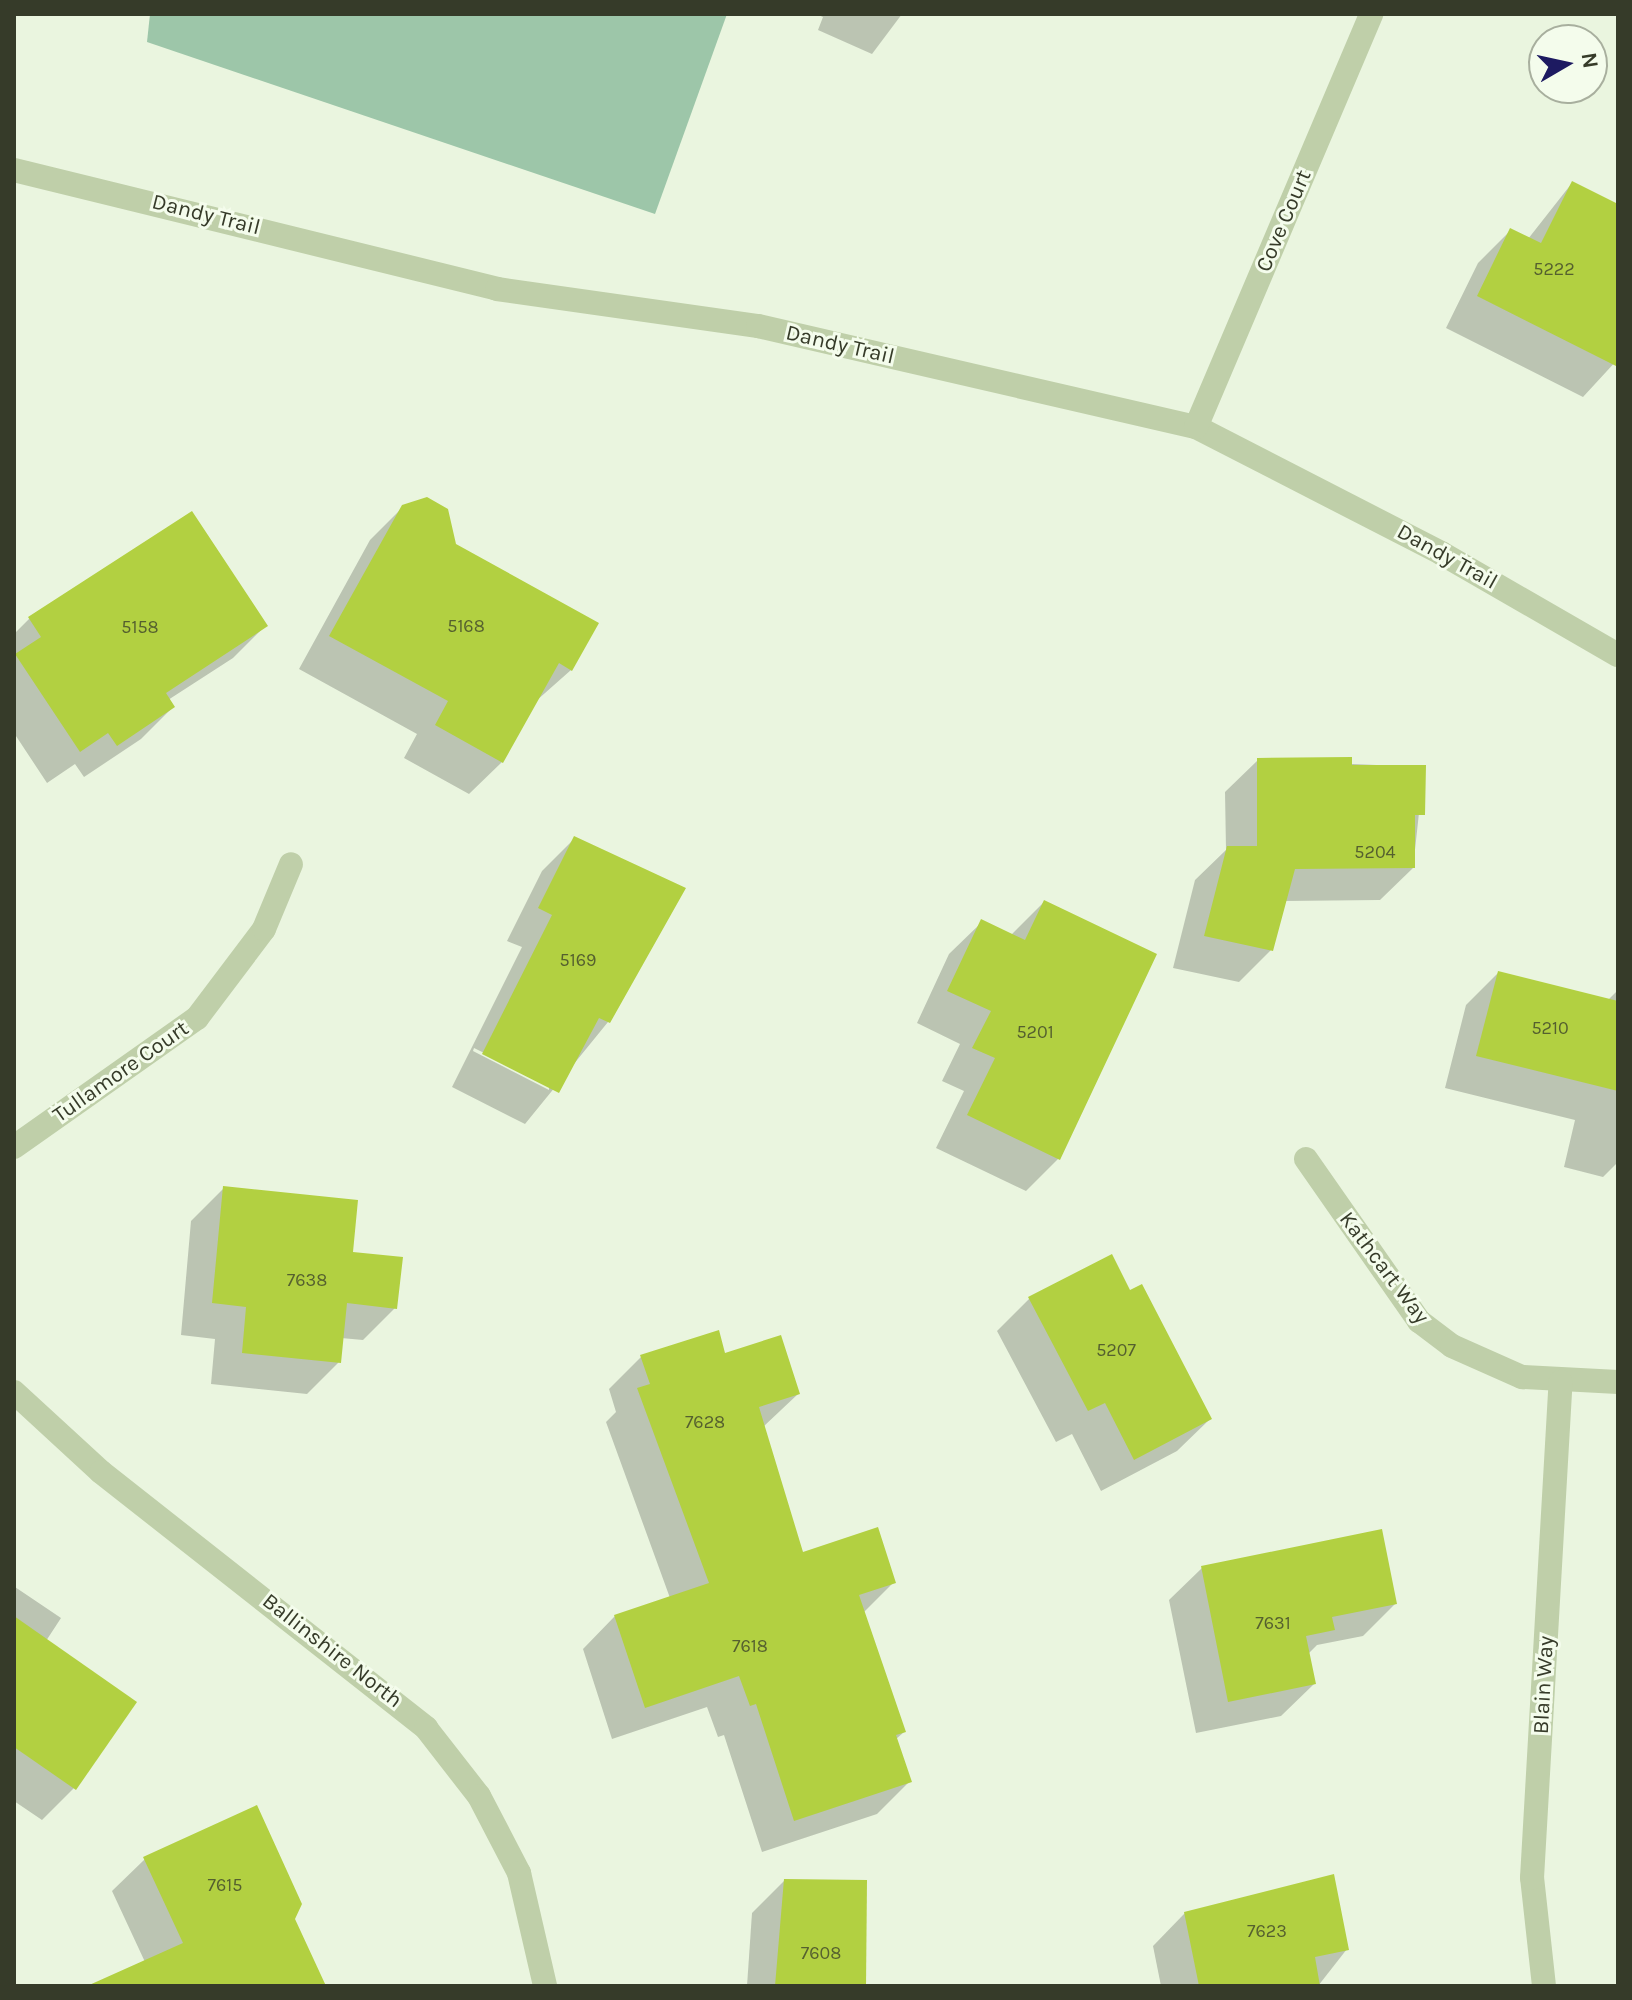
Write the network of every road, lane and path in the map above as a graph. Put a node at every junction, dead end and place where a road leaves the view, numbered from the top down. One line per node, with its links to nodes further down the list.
1 (1371, 14): 3 (street, Cove Court)
2 (14, 170): 3 (street, Dandy Trail)
3 (1196, 427): 4 (street, Dandy Trail)
4 (1618, 655)
5 (291, 864): 6 (street, Tullamore Court)
6 (14, 1147)
7 (1306, 1159): 8 (street, Kathcart Way)
8 (1561, 1382): 9 (street, Kathcart Way); 12 (street, Blain Way)
9 (1618, 1382)
10 (14, 1392): 11 (street, Ballinshire North)
11 (545, 1986)
12 (1544, 1986)

